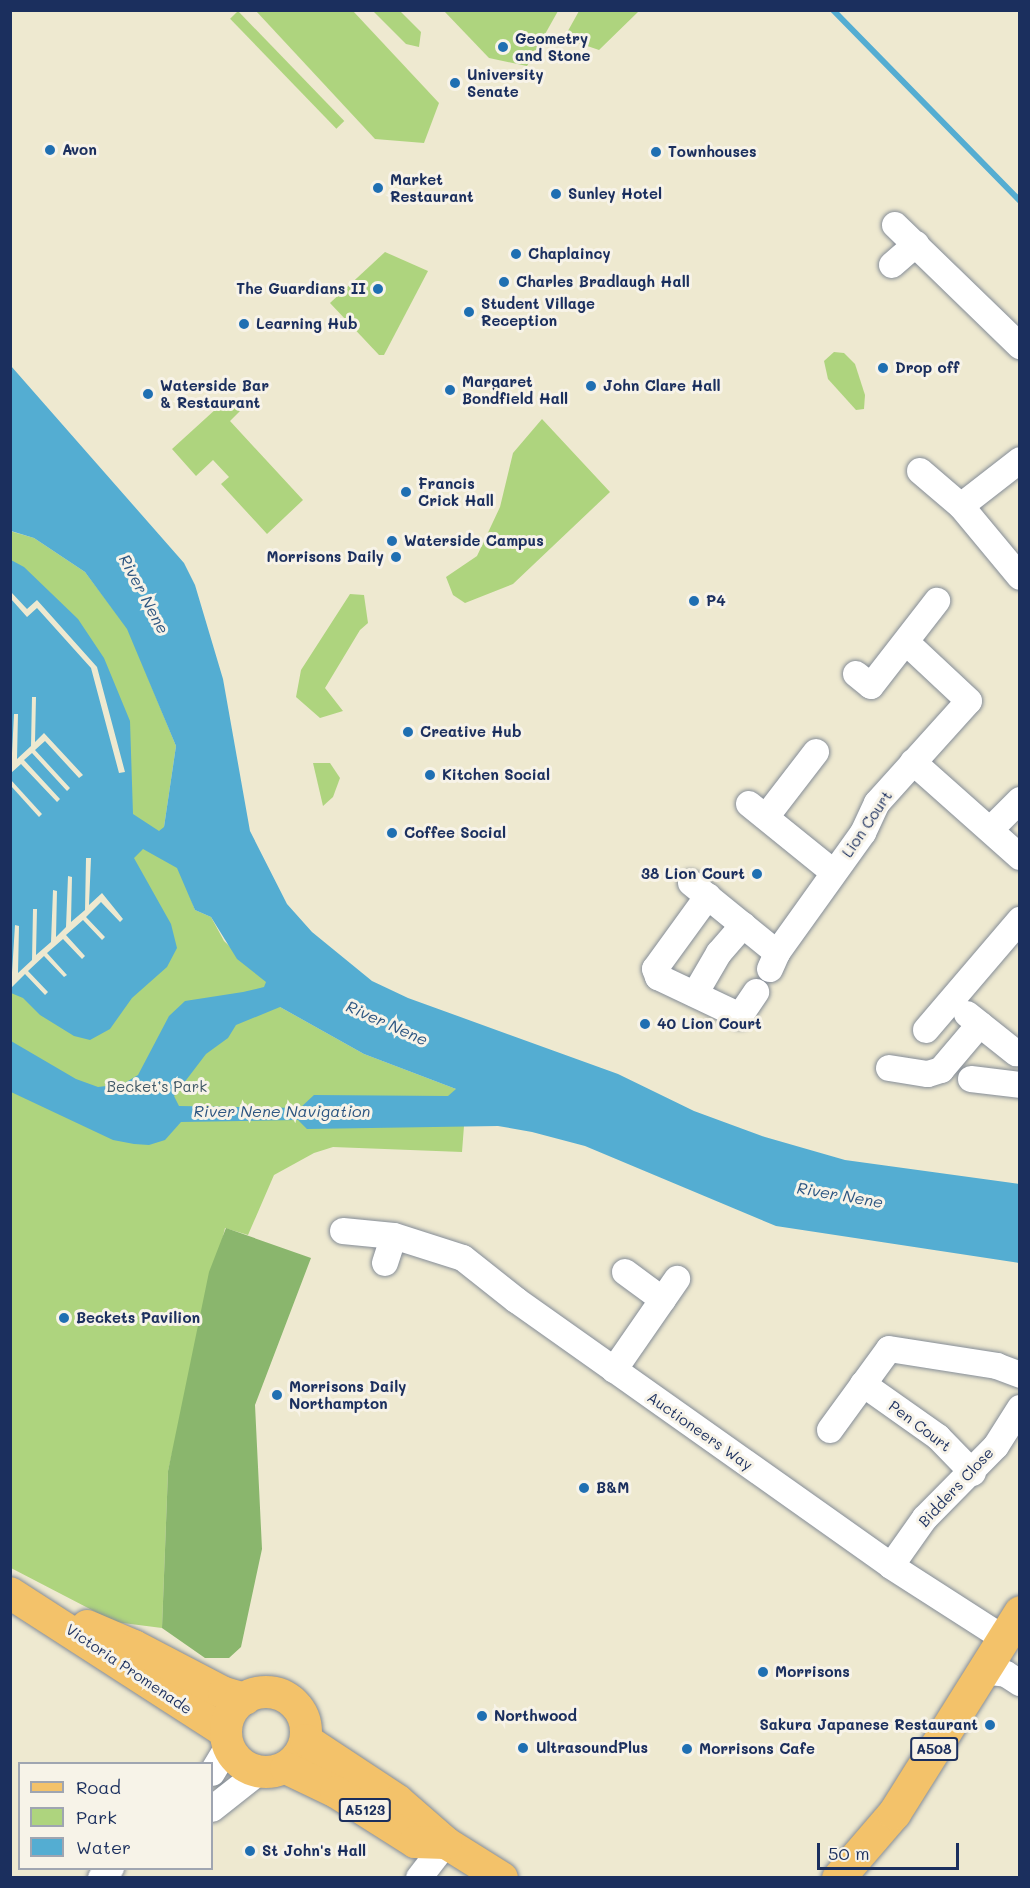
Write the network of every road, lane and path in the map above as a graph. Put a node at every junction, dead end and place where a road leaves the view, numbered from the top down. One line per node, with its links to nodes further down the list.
1 (895, 225): 2 (street)
2 (915, 244): 3 (street); 4 (street)
3 (892, 265)
4 (1020, 346)
5 (1020, 460): 7 (street)
6 (920, 471): 7 (street)
7 (962, 506): 8 (street)
8 (1020, 577)
9 (938, 601): 10 (street)
10 (906, 642): 11 (street); 13 (street, Lion Court)
11 (856, 674)
12 (816, 752): 17 (street)
13 (913, 762): 15 (street); 17 (street, Lion Court)
14 (1020, 800): 15 (street)
15 (991, 829): 16 (street)
16 (1020, 857)
17 (833, 872): 19 (street, Lion Court)
18 (1020, 920): 22 (street)
19 (743, 925): 21 (street); 21 (street)
20 (756, 992): 21 (street)
21 (695, 994)
22 (951, 1001): 23 (street); 24 (street)
23 (980, 1024): 25 (street); 26 (street)
24 (926, 1030)
25 (1016, 1053)
26 (889, 1068)
27 (971, 1079): 28 (street)
28 (1020, 1085)
29 (343, 1232): 30 (street, Auctioneers Way)
30 (394, 1236): 31 (street); 33 (street, Auctioneers Way)
31 (385, 1263)
32 (625, 1272): 33 (street)
33 (614, 1370): 39 (street, Auctioneers Way)
34 (1020, 1375): 35 (street)
35 (863, 1384): 37 (street); 38 (street, Pen Court)
36 (1020, 1408): 38 (street, Bidders Close)
37 (830, 1430)
38 (973, 1473): 39 (street, Bidders Close)
39 (891, 1566): 41 (street, Auctioneers Way)
40 (22, 1599): 44 (main road, Victoria Promenade); 45 (main road, Victoria Promenade)
41 (1011, 1625): 42 (highway, A508)
42 (983, 1671): 43 (street); 53 (highway, A508)
43 (1020, 1683)
44 (245, 1699): 45 (main road); 46 (main road)
45 (228, 1739): 47 (main road); 48 (street)
46 (306, 1740): 47 (main road); 50 (main road, A5123)
47 (273, 1770): 49 (street); 50 (main road, A5123)
48 (213, 1771)
49 (213, 1808)
50 (446, 1843): 51 (street); 52 (main road, A5123)
51 (419, 1878)
52 (502, 1878)
53 (838, 1878)

